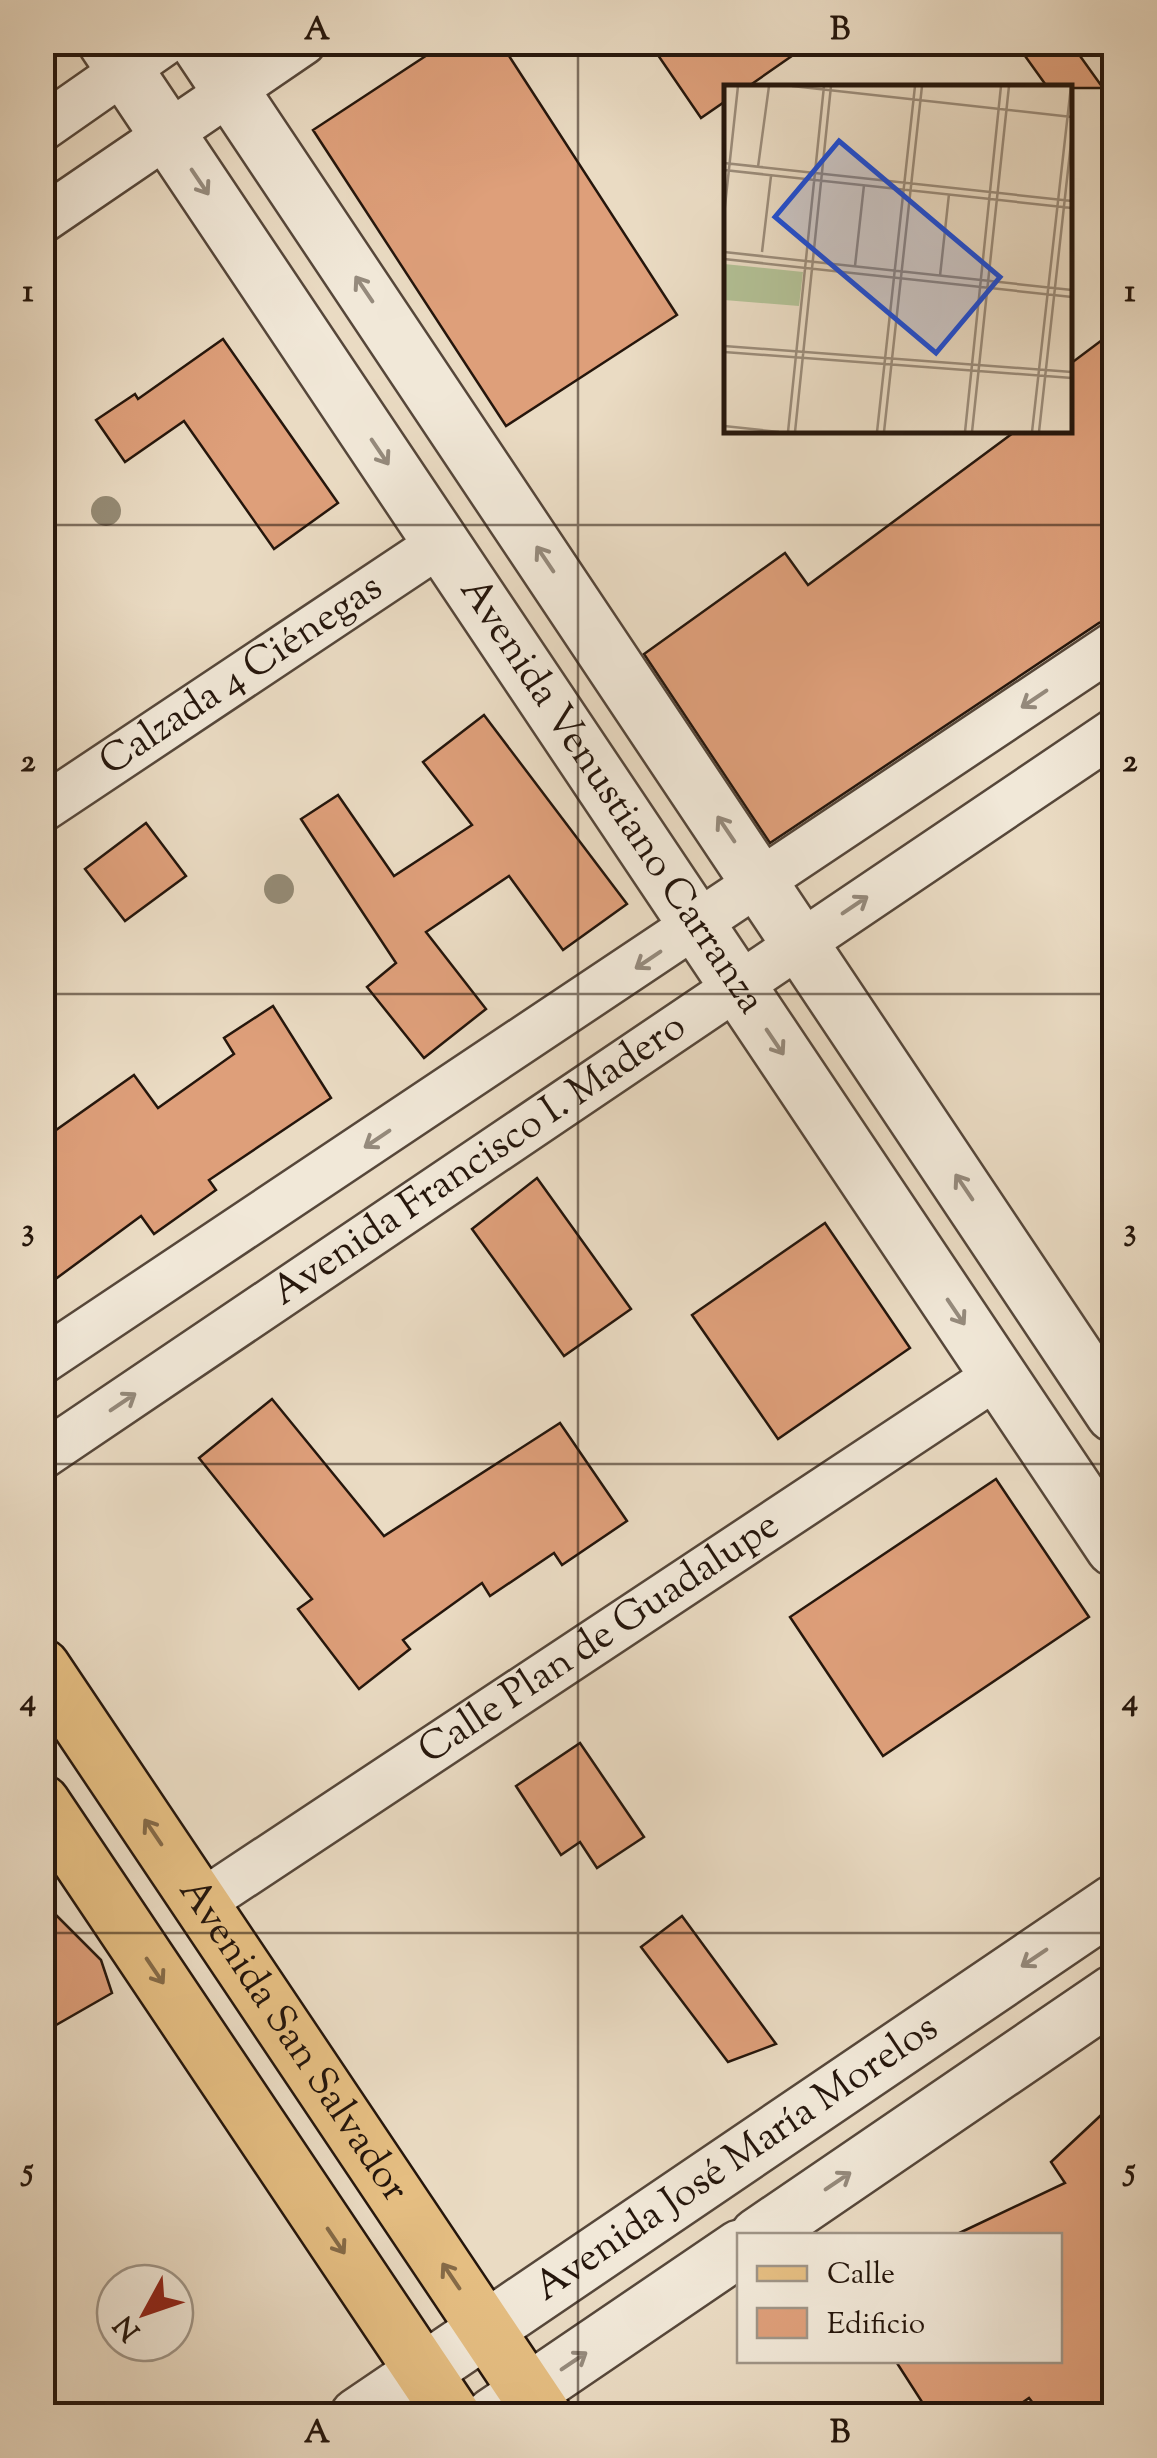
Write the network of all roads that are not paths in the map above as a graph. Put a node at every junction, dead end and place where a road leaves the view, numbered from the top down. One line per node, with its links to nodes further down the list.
1 (198, 42): 4 (street, Avenida Venustiano Carranza)
2 (303, 42): 4 (street)
3 (132, 52): 5 (street); 6 (street, Avenida Venustiano Carranza)
4 (231, 90): 6 (street); 12 (street, Avenida Venustiano Carranza, one-way to 4)
5 (42, 128)
6 (168, 134): 7 (street); 8 (street, Avenida Venustiano Carranza, one-way to 8)
7 (42, 220)
8 (440, 543): 11 (street, Calzada 4 Ciénegas); 13 (street, Avenida Venustiano Carranza)
9 (1114, 645): 12 (street, Avenida Francisco I. Madero, one-way to 12)
10 (1114, 732): 14 (street, Avenida Francisco I. Madero, one-way to 10)
11 (42, 809)
12 (761, 882): 13 (street, Avenida Francisco I. Madero); 14 (street, Avenida Venustiano Carranza)
13 (698, 926): 15 (street, Avenida Venustiano Carranza); 16 (street, Avenida Francisco I. Madero, one-way to 16)
14 (800, 941): 15 (street, Avenida Francisco I. Madero); 18 (street, Avenida Venustiano Carranza, one-way to 14)
15 (739, 988): 17 (street, Avenida Venustiano Carranza, one-way to 17); 19 (street, Avenida Francisco I. Madero, one-way to 15)
16 (42, 1361)
17 (998, 1374): 20 (street, Avenida Venustiano Carranza); 23 (street, Calle Plan de Guadalupe)
18 (1114, 1414)
19 (42, 1456)
20 (1114, 1548)
21 (42, 1667): 23 (main road, Avenida San Salvador, one-way to 21)
22 (42, 1803): 29 (main road, Avenida San Salvador, one-way to 29)
23 (201, 1903): 28 (main road, Avenida San Salvador, one-way to 23)
24 (1114, 1903): 28 (street, Avenida José María Morelos, one-way to 28)
25 (1114, 1993): 26 (street, Avenida José María Morelos, one-way to 25)
26 (762, 2233)
27 (737, 2250): 30 (street, Avenida José María Morelos, one-way to 27)
28 (486, 2330): 29 (street, Avenida José María Morelos); 30 (main road, Avenida San Salvador)
29 (438, 2394): 31 (street, Avenida José María Morelos)
30 (522, 2408)
31 (358, 2416)

